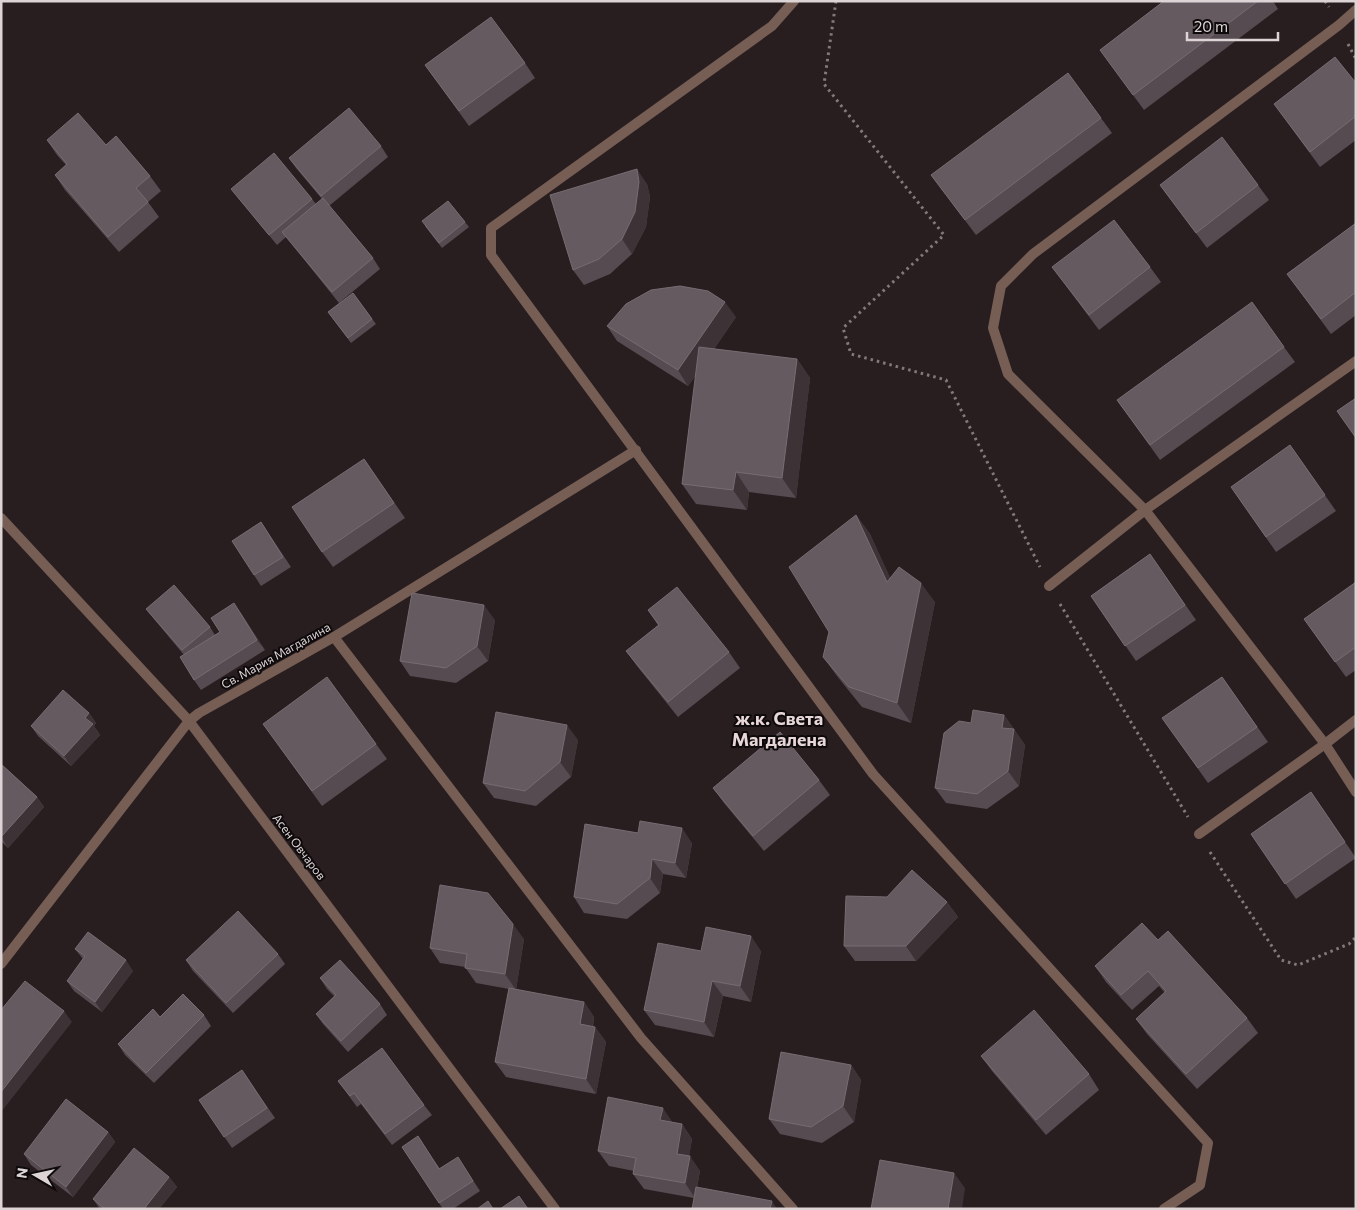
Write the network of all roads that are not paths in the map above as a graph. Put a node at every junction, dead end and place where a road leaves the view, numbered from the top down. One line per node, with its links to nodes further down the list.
1 (794, 1): 4 (street)
2 (1356, 10): 5 (street)
3 (1356, 361): 5 (street)
4 (636, 450): 8 (street, Св. Мария Магдалина); 17 (street)
5 (1145, 510): 7 (street); 11 (street)
6 (1, 518): 10 (street, Асен Овчаров)
7 (1049, 586)
8 (334, 638): 10 (street, Св. Мария Магдалина); 16 (street)
9 (1356, 720): 11 (street)
10 (189, 721): 14 (street, Св. Мария Магдалина); 15 (street, Асен Овчаров)
11 (1325, 744): 12 (street); 13 (street)
12 (1356, 792)
13 (1199, 834)
14 (1, 964)
15 (556, 1209)
16 (794, 1209)
17 (1164, 1209)

